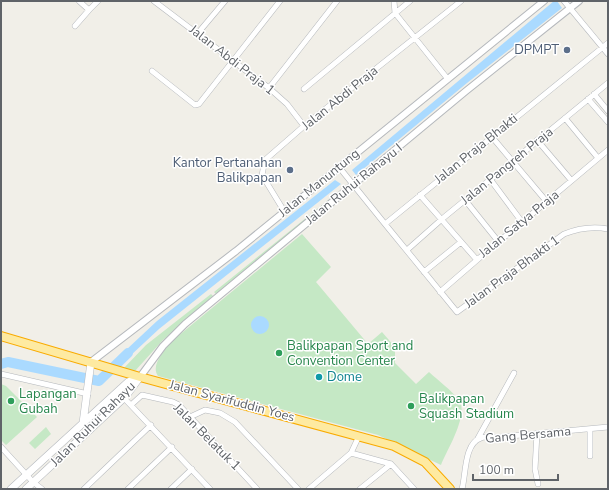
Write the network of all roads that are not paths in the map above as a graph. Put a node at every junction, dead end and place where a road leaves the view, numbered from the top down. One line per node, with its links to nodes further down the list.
1 (79, 1): 13 (street)
2 (98, 1): 13 (street)
3 (154, 1): 16 (street, Jalan Abdi Praja 1)
4 (225, 1): 16 (street)
5 (280, 1): 21 (street)
6 (336, 1): 25 (street)
7 (394, 1): 14 (street)
8 (410, 1): 14 (street)
9 (461, 1): 17 (street, Jalan Abdi Praja)
10 (544, 1): 23 (street, Jalan Manuntung)
11 (579, 1): 12 (street, Jalan Ruhui Rahayu I)
12 (567, 5): 19 (street); 41 (street, Jalan Ruhui Rahayu I)
13 (89, 10): 15 (street)
14 (395, 13): 17 (street); 26 (street)
15 (75, 26)
16 (198, 33): 21 (street, Jalan Abdi Praja 1)
17 (415, 38): 23 (street); 32 (street, Jalan Abdi Praja)
18 (608, 43): 19 (street, Jalan Praja Bhakti)
19 (602, 47): 20 (street); 33 (street, Jalan Praja Bhakti)
20 (608, 54)
21 (235, 61): 22 (street); 25 (street, Jalan Abdi Praja 1)
22 (152, 72)
23 (447, 78): 38 (street, Jalan Manuntung)
24 (608, 83): 27 (street, Jalan Pangreh Praja)
25 (269, 88): 32 (street, Jalan Abdi Praja 1)
26 (304, 89)
27 (594, 94): 28 (street, Jalan Pangreh Praja); 29 (street)
28 (588, 99): 30 (street, Jalan Pangreh Praja); 31 (street)
29 (608, 111)
30 (565, 118): 34 (street, Jalan Pangreh Praja); 36 (street)
31 (608, 122)
32 (304, 126): 45 (street, Jalan Abdi Praja)
33 (492, 136): 37 (street); 42 (street, Jalan Praja Bhakti)
34 (537, 140): 37 (street, Jalan Pangreh Praja); 40 (street)
35 (608, 150): 36 (street, Jalan Satya Praja)
36 (598, 158): 40 (street, Jalan Satya Praja)
37 (513, 160): 39 (street, Jalan Pangreh Praja); 44 (street)
38 (341, 169): 41 (street); 45 (street, Jalan Manuntung)
39 (490, 179): 43 (street, Jalan Pangreh Praja); 47 (street)
40 (572, 180): 44 (street, Jalan Satya Praja)
41 (352, 182): 48 (street); 60 (street, Jalan Ruhui Rahayu I)
42 (420, 195): 46 (street, Jalan Satya Praja); 48 (street, Jalan Praja Bhakti)
43 (465, 200): 46 (street, Jalan Pangreh Praja); 50 (street)
44 (546, 202): 47 (street, Jalan Satya Praja)
45 (284, 211): 57 (street, Jalan Manuntung)
46 (442, 219): 51 (street, Jalan Satya Praja); 52 (street, Jalan Pangreh Praja)
47 (522, 222): 50 (street, Jalan Satya Praja)
48 (385, 224): 52 (street, Jalan Praja Bhakti 1)
49 (608, 229): 55 (street, Jalan Praja Bhakti 1)
50 (498, 241): 53 (street, Jalan Satya Praja)
51 (461, 242): 53 (street, Jalan Satya Praja); 54 (street)
52 (407, 250): 54 (street, Jalan Praja Bhakti 1)
53 (477, 260): 55 (street)
54 (424, 272): 55 (street, Jalan Praja Bhakti 1)
55 (440, 292)
56 (1, 336): 57 (highway, Jalan Syarifuddin Yoes)
57 (91, 366): 60 (highway, Jalan Syarifuddin Yoes); 61 (main road, Jalan Ruhui Rahayu)
58 (514, 373): 71 (street)
59 (1, 374): 61 (street)
60 (140, 377): 62 (main road, Jalan Ruhui Rahayu); 65 (main road, Jalan Ruhui Rahayu); 70 (highway, Jalan Syarifuddin Yoes)
61 (88, 390): 65 (main road, Jalan Ruhui Rahayu)
62 (124, 398): 63 (street); 79 (main road, Jalan Ruhui Rahayu)
63 (131, 405): 64 (street, Jalan Belatuk 1); 66 (street)
64 (190, 417): 89 (street, Jalan Belatuk 1); 90 (street)
65 (83, 423): 78 (main road, Jalan Ruhui Rahayu)
66 (151, 425): 73 (street); 85 (street)
67 (608, 428): 68 (street, Gang Bersama)
68 (590, 429): 69 (street, Gang Bersama); 75 (street)
69 (537, 433): 71 (street, Gang Bersama); 80 (street)
70 (359, 436): 74 (street); 94 (highway, Jalan Syarifuddin Yoes)
71 (477, 440): 95 (street, Gang Bersama)
72 (1, 447): 78 (street)
73 (172, 447): 77 (street); 86 (street)
74 (351, 453): 76 (street); 91 (street)
75 (590, 456)
76 (391, 464): 81 (street); 92 (street)
77 (192, 469): 87 (street); 88 (street)
78 (27, 475): 79 (street); 82 (main road, Jalan Ruhui Rahayu)
79 (34, 482): 83 (main road, Jalan Ruhui Rahayu); 84 (street)
80 (538, 484)
81 (412, 487): 93 (street)
82 (11, 489)
83 (26, 489)
84 (42, 489)
85 (84, 489)
86 (128, 489)
87 (171, 489)
88 (210, 489)
89 (258, 489)
90 (298, 489)
91 (309, 489)
92 (360, 489)
93 (406, 489)
94 (450, 489)
95 (462, 489)

